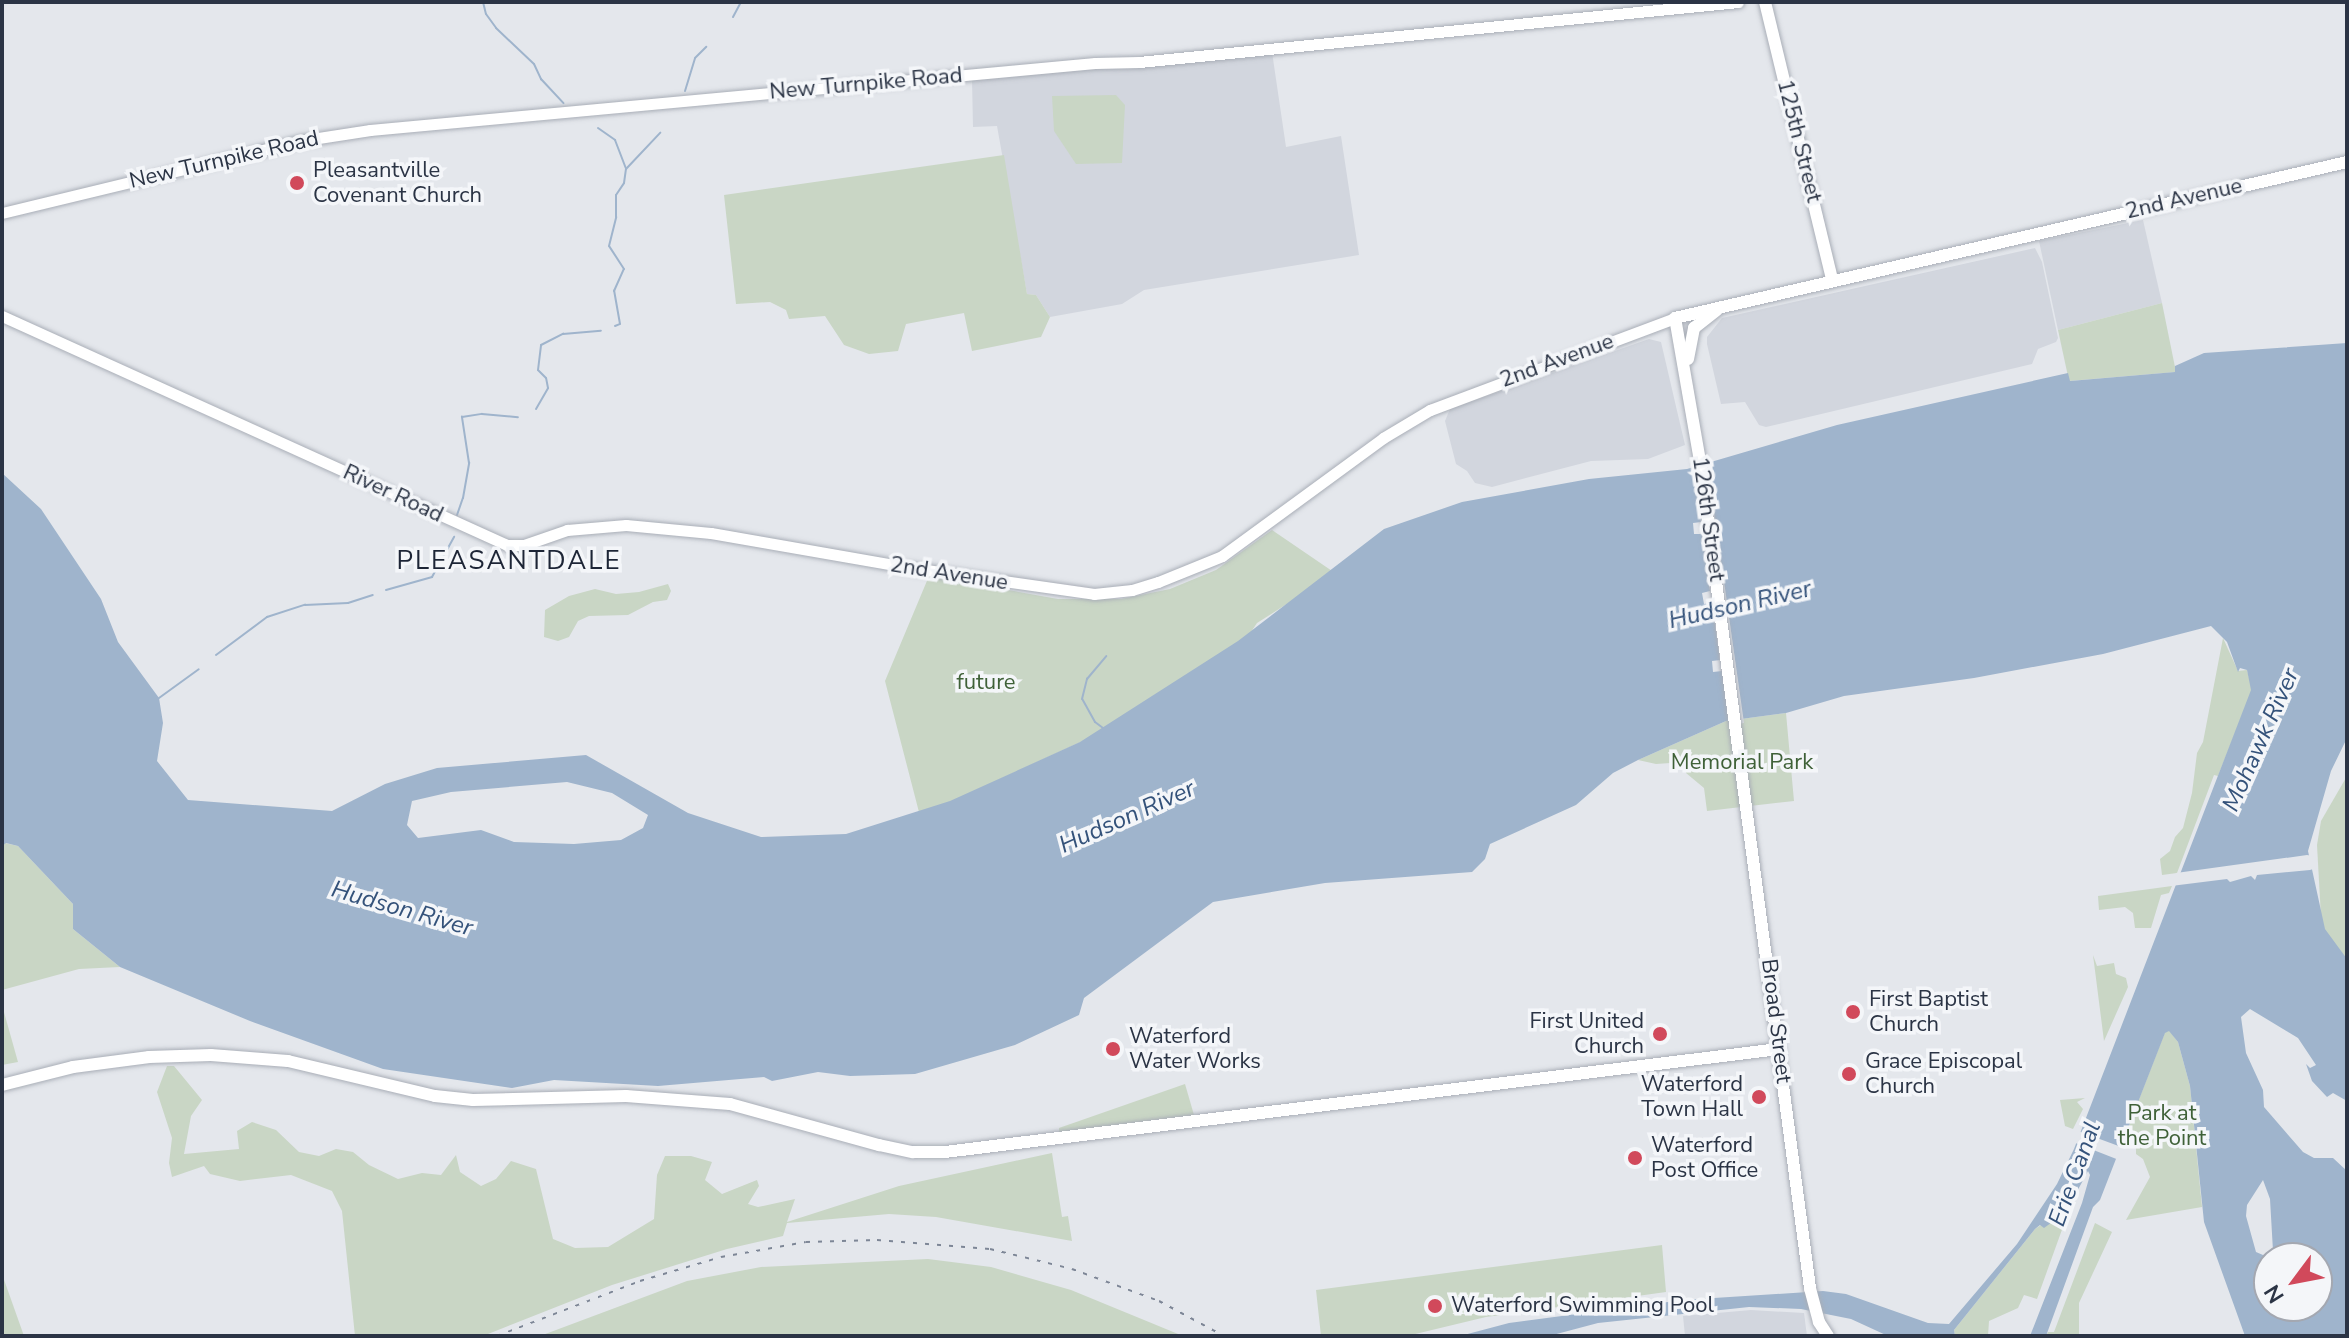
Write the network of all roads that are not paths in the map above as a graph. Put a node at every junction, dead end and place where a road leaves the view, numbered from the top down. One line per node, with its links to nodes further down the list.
1 (1738, 2): 4 (street, New Turnpike Road)
2 (1765, 2): 5 (main road, 125th Street)
3 (2347, 162): 5 (main road, 2nd Avenue)
4 (2, 213)
5 (1832, 280): 6 (main road, 2nd Avenue)
6 (1726, 305): 8 (main road, 2nd Avenue); 9 (main road)
7 (2, 316): 10 (street, River Road)
8 (1675, 318): 9 (main road, 126th Street); 10 (street, 2nd Avenue)
9 (1686, 378): 11 (main road, 126th Street)
10 (807, 548)
11 (1736, 720): 12 (main road, Broad Street)
12 (1779, 1049): 13 (main road); 14 (main road, Broad Street)
13 (2, 1085)
14 (1819, 1322): 15 (street, Broad Street); 16 (main road, Broad Street)
15 (1816, 1336)
16 (1828, 1336)

